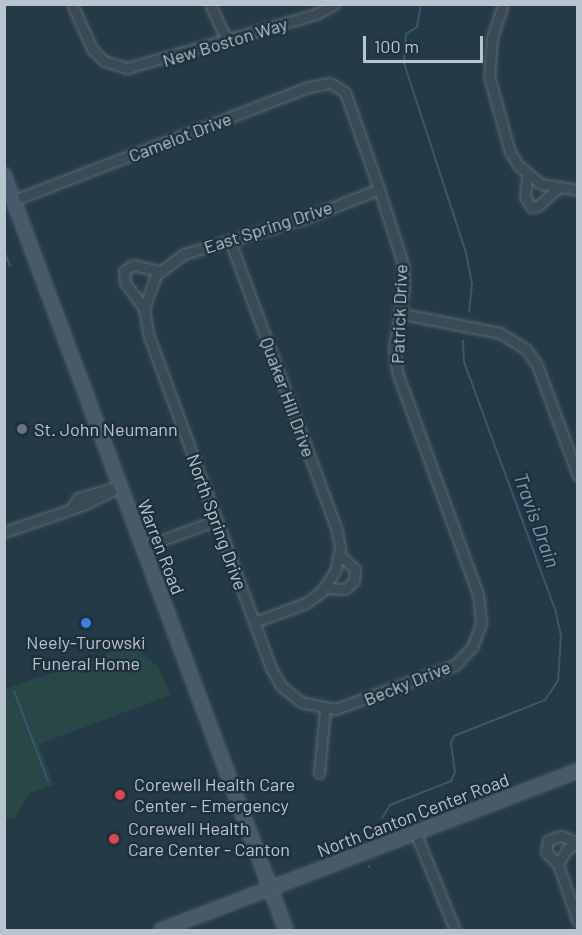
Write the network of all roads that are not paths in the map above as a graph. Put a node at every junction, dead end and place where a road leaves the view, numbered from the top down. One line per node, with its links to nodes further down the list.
1 (72, 4): 5 (street, New Boston Way)
2 (210, 4): 5 (street)
3 (335, 4): 5 (street, New Boston Way)
4 (503, 4): 8 (street)
5 (227, 41)
6 (345, 92): 9 (street, Patrick Drive); 12 (street, Camelot Drive)
7 (4, 175): 12 (main road, Warren Road)
8 (527, 175): 10 (street); 10 (street)
9 (379, 189): 13 (street, East Spring Drive); 17 (street, Patrick Drive)
10 (557, 189): 11 (street)
11 (578, 190)
12 (14, 200): 19 (main road, Warren Road)
13 (230, 241): 14 (street, East Spring Drive); 23 (street, Quaker Hill Drive)
14 (160, 271): 15 (street, East Spring Drive); 16 (street, North Spring Drive)
15 (150, 286): 16 (street, North Spring Drive)
16 (144, 308): 20 (street, North Spring Drive)
17 (398, 313): 18 (street); 26 (street, Patrick Drive)
18 (578, 476)
19 (120, 487): 21 (street); 22 (main road, Warren Road)
20 (217, 520): 22 (street); 25 (street, North Spring Drive)
21 (4, 532)
22 (143, 547): 33 (main road, Warren Road)
23 (339, 554): 24 (street, Quaker Hill Drive); 24 (street, Quaker Hill Drive)
24 (324, 588): 25 (street, Quaker Hill Drive)
25 (254, 622): 27 (street, North Spring Drive)
26 (477, 637): 27 (street, Becky Drive)
27 (325, 709): 29 (street)
28 (578, 771): 30 (main road, North Canton Center Road)
29 (319, 773)
30 (416, 834): 33 (main road, North Canton Center Road); 37 (street)
31 (577, 842): 32 (street); 32 (street)
32 (558, 864): 34 (street)
33 (270, 890): 35 (main road, North Canton Center Road); 36 (main road, Warren Road)
34 (578, 922)
35 (161, 930)
36 (286, 930)
37 (455, 930)

